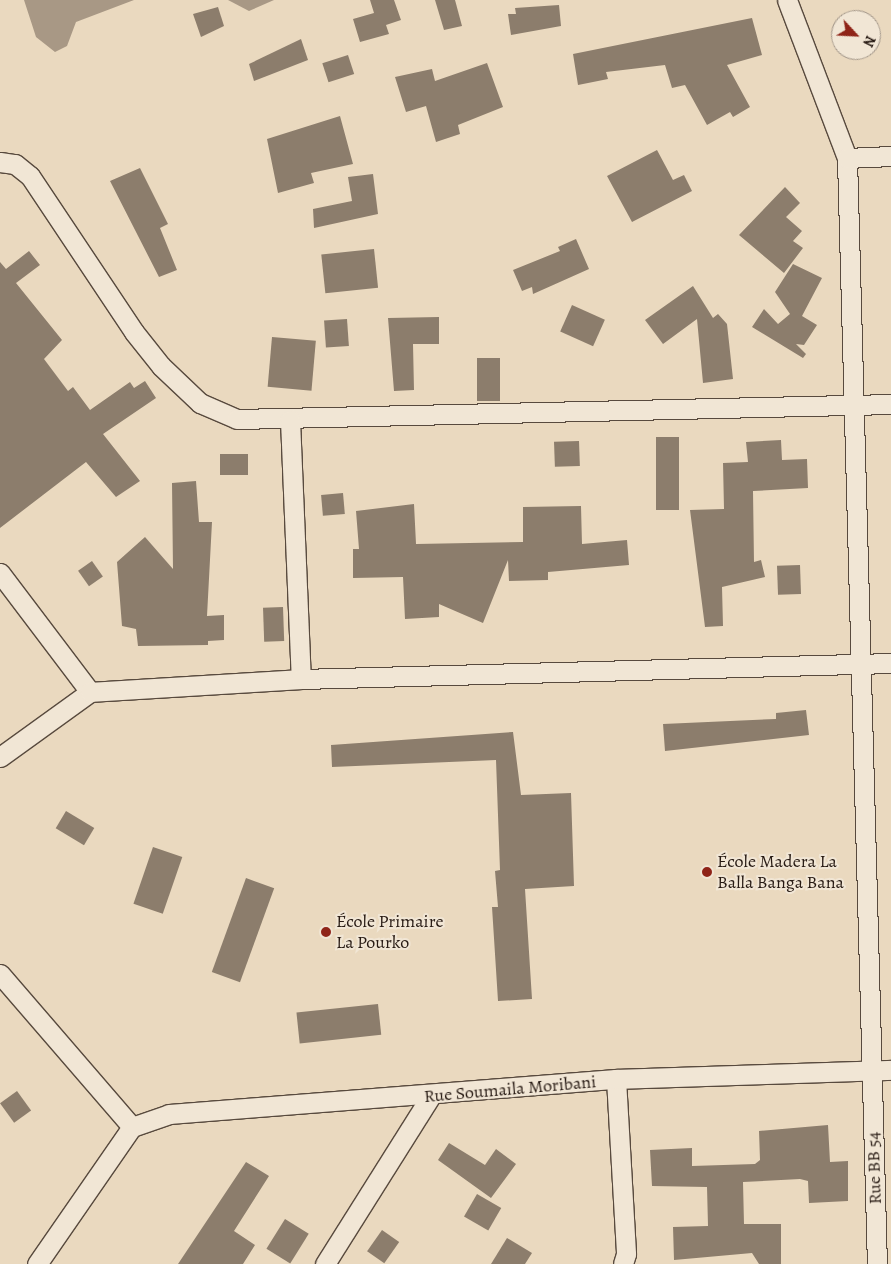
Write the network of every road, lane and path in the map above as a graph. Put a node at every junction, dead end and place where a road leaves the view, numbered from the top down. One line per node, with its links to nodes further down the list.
1 (787, 0): 3 (street, Rue BB 54)
2 (891, 156): 3 (street)
3 (847, 158): 6 (street, Rue BB 54)
4 (0, 162): 7 (street)
5 (891, 404): 6 (street)
6 (854, 405): 7 (street); 10 (street, Rue BB 54)
7 (290, 420): 11 (street)
8 (0, 573): 12 (street)
9 (891, 663): 10 (street)
10 (861, 664): 11 (street); 16 (street, Rue BB 54)
11 (301, 679): 12 (street)
12 (90, 692): 13 (street)
13 (0, 757)
14 (0, 974): 19 (street)
15 (891, 1070): 16 (street, Rue Soumaila Moribani)
16 (872, 1071): 17 (street, Rue Soumaila Moribani); 23 (street, Rue BB 54)
17 (616, 1080): 18 (street, Rue Soumaila Moribani); 22 (street)
18 (430, 1097): 19 (street, Rue Soumaila Moribani); 21 (street)
19 (132, 1127): 20 (street)
20 (37, 1264)
21 (325, 1264)
22 (622, 1264)
23 (876, 1264)

